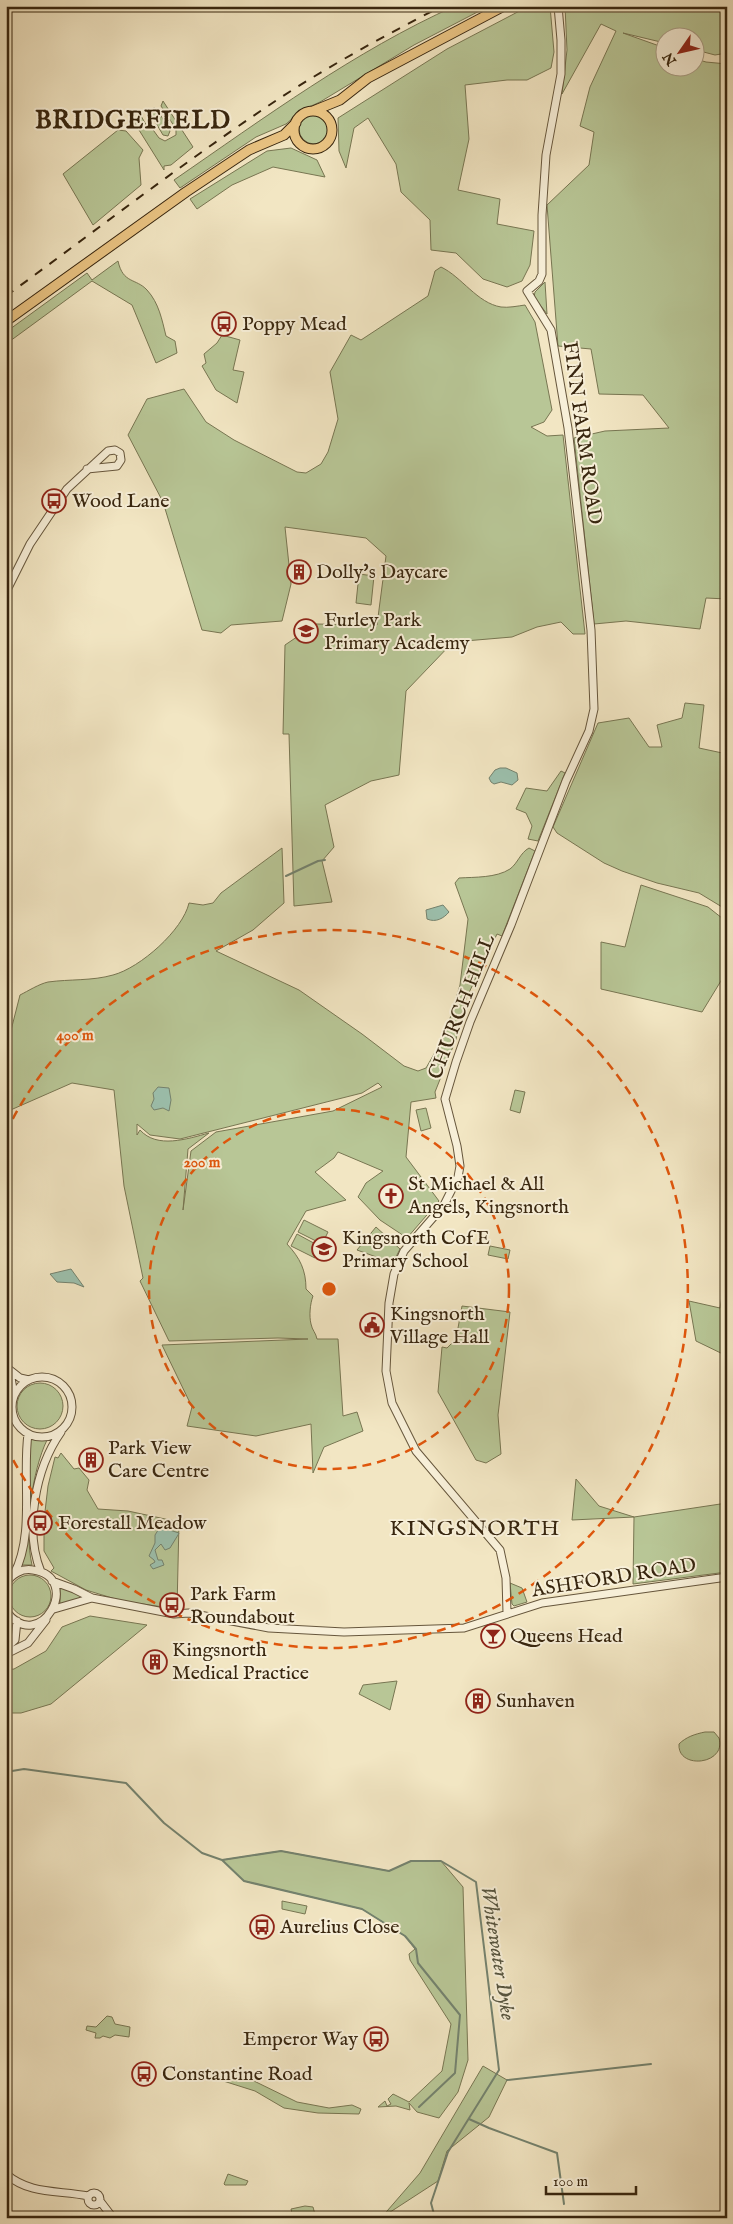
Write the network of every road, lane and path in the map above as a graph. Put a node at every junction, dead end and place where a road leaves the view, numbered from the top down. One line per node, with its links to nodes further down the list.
1 (504, 6): 3 (highway)
2 (558, 6): 14 (street, FINN FARM ROAD)
3 (340, 100): 4 (highway); 6 (highway)
4 (313, 111): 5 (highway); 6 (highway)
5 (296, 123): 7 (highway); 8 (highway)
6 (331, 123): 8 (highway)
7 (276, 139): 8 (highway); 9 (highway)
8 (298, 142)
9 (6, 321)
10 (104, 455): 11 (street); 11 (street); 12 (street)
11 (109, 466): 12 (street)
12 (88, 469): 13 (street)
13 (6, 592)
14 (591, 638): 33 (street, CHURCH HILL)
15 (6, 980): 16 (street)
16 (6, 1021)
17 (8, 1369): 18 (street); 19 (street)
18 (29, 1380): 19 (street); 23 (street)
19 (14, 1396): 20 (street)
20 (9, 1406): 22 (street)
21 (6, 1418): 22 (street)
22 (17, 1424): 24 (street)
23 (64, 1428): 24 (street); 25 (street)
24 (28, 1434): 26 (street)
25 (41, 1572): 26 (street); 28 (street)
26 (14, 1574): 29 (street)
27 (727, 1578): 33 (street, ASHFORD ROAD)
28 (52, 1582): 30 (street, ASHFORD ROAD); 31 (street)
29 (6, 1583)
30 (92, 1598): 31 (street, ASHFORD ROAD); 33 (street, ASHFORD ROAD)
31 (54, 1609): 34 (street)
32 (6, 1612): 35 (street)
33 (507, 1614)
34 (47, 1618): 35 (street); 37 (street)
35 (17, 1622): 36 (street)
36 (6, 1648)
37 (6, 1654)
38 (6, 2174): 39 (street)
39 (114, 2218)

